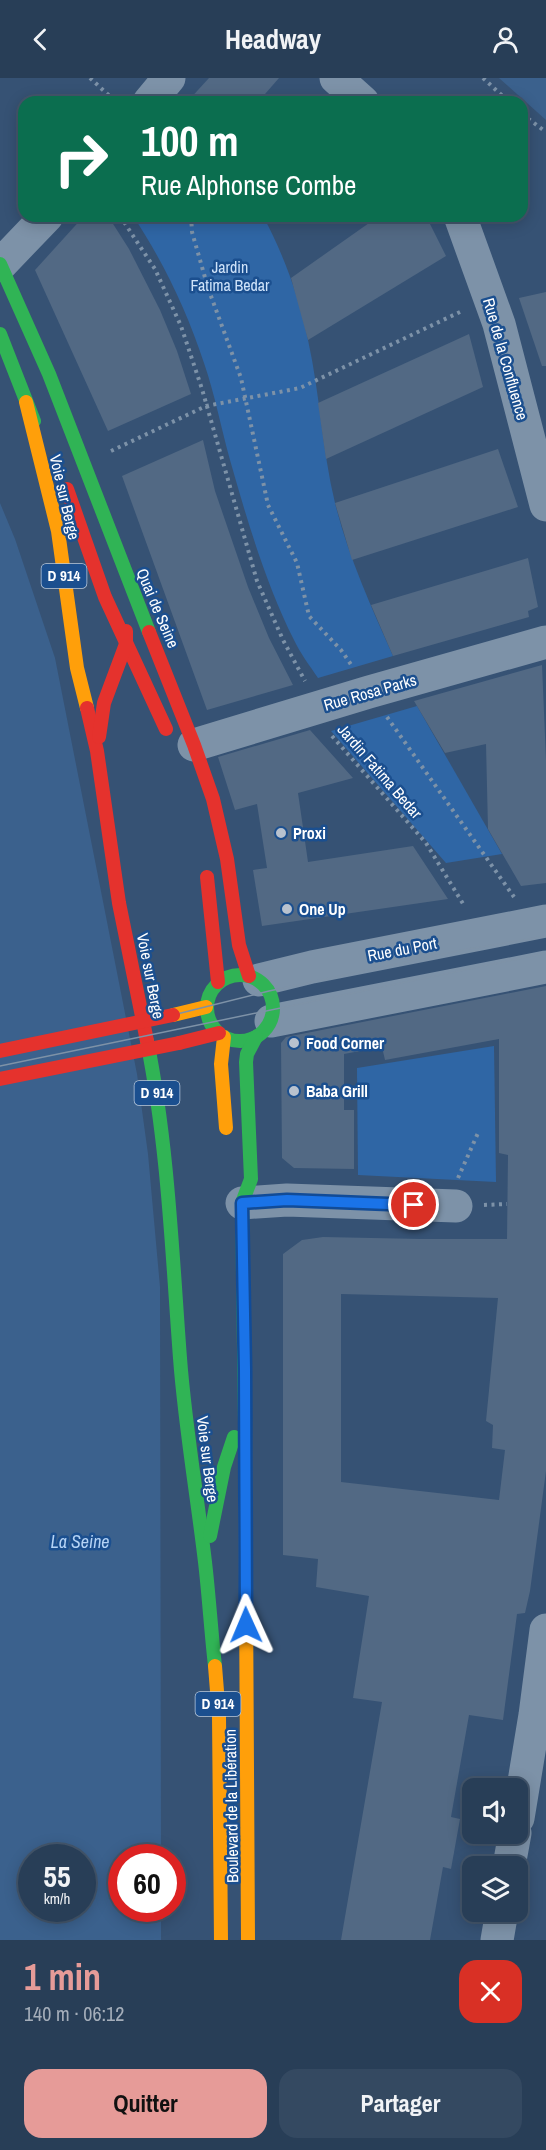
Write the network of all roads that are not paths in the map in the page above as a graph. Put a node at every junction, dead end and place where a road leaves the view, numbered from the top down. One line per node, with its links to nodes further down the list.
1 (169, 78): 3 (street)
2 (336, 78): 4 (street)
3 (154, 96)
4 (356, 96)
5 (41, 222): 7 (street)
6 (462, 222): 10 (street, Rue de la Confluence)
7 (0, 265): 11 (main road, Quai de Seine / D 914)
8 (0, 334): 9 (main road, Quai de Seine / D 914)
9 (26, 402): 13 (main road, Quai de Seine / D 914); 15 (main road, Voie sur Berge / D 914)
10 (546, 505)
11 (117, 553): 13 (main road); 14 (main road, Quai de Seine / D 914)
12 (546, 642): 14 (street, Rue Rosa Parks)
13 (126, 644): 14 (main road, Quai de Seine / D 914); 15 (main road)
14 (182, 742): 19 (main road, Quai de Seine / D 914)
15 (97, 751): 30 (main road, Voie sur Berge / D 914)
16 (205, 865): 20 (main road)
17 (539, 923): 19 (street, Rue du Port)
18 (546, 967): 22 (street)
19 (254, 978): 20 (main road); 22 (main road)
20 (218, 982): 21 (main road)
21 (206, 1007): 23 (main road); 24 (main road, bridge)
22 (263, 1029): 23 (main road); 27 (main road, Boulevard de la Libération / D 914)
23 (221, 1035): 25 (main road, bridge); 26 (main road)
24 (0, 1051)
25 (0, 1079)
26 (228, 1146)
27 (239, 1195): 28 (street); 29 (main road, Boulevard de la Libération / D 914)
28 (456, 1206)
29 (245, 1406): 31 (main road, D 914); 32 (main road, Boulevard de la Libération / D 914)
30 (188, 1440): 31 (main road, D 914); 33 (main road, Voie sur Berge / D 914)
31 (220, 1488): 32 (main road, D 914); 33 (main road, D 914)
32 (245, 1558): 39 (main road, Boulevard de la Libération / D 914)
33 (205, 1561): 38 (main road, Boulevard de la Libération / D 914)
34 (546, 1630): 35 (street)
35 (542, 1684): 36 (street)
36 (525, 1778)
37 (500, 1922): 40 (street)
38 (221, 1940)
39 (249, 1940)
40 (497, 1940)

